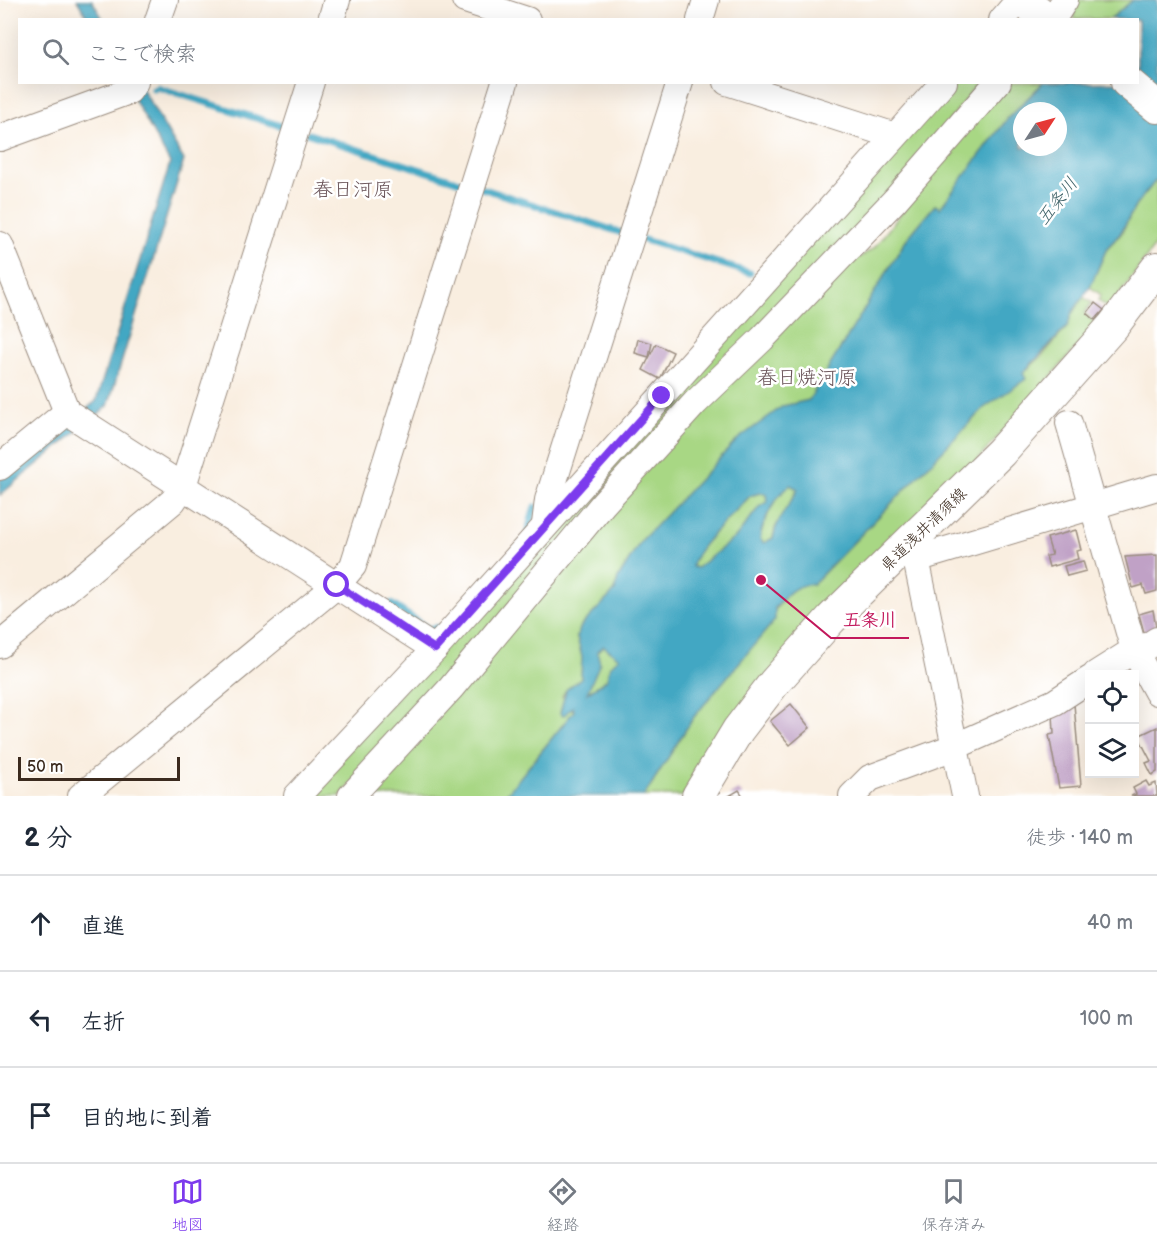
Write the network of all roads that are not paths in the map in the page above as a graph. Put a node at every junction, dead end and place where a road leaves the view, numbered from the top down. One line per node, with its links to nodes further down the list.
1 (165, 0): 8 (street)
2 (337, 0): 9 (street)
3 (465, 0): 10 (street)
4 (531, 0): 11 (street)
5 (706, 0): 12 (street)
6 (1021, 0): 13 (street); 14 (main road)
7 (1065, 0): 15 (street)
8 (159, 18)
9 (332, 18)
10 (523, 18)
11 (526, 18)
12 (701, 18)
13 (1004, 18)
14 (1048, 18)
15 (1052, 18)
16 (310, 84): 32 (street)
17 (504, 84): 37 (street)
18 (679, 84): 35 (street)
19 (733, 84): 25 (street)
20 (942, 84): 25 (street)
21 (996, 84): 48 (street)
22 (1129, 84): 24 (main road)
23 (132, 87): 26 (street)
24 (1157, 107)
25 (895, 136): 35 (street)
26 (0, 138)
27 (0, 245): 29 (street)
28 (1157, 268): 36 (main road, 県道浅井清須線)
29 (78, 419): 31 (street); 32 (street)
30 (1069, 423): 34 (street)
31 (0, 467)
32 (183, 486): 37 (street); 39 (street)
33 (1157, 487): 34 (street)
34 (1092, 506): 36 (street); 41 (street)
35 (544, 525): 40 (street)
36 (914, 549): 45 (street); 49 (main road, 県道浅井清須線)
37 (337, 585): 40 (street); 46 (street)
38 (1157, 640): 41 (street)
39 (0, 645)
40 (435, 649): 47 (street)
41 (1134, 650): 42 (street); 44 (street)
42 (1104, 670)
43 (1085, 682): 45 (street)
44 (1157, 692)
45 (954, 747): 50 (street); 51 (street)
46 (81, 796)
47 (297, 796)
48 (351, 796)
49 (698, 796)
50 (852, 796)
51 (964, 796)

